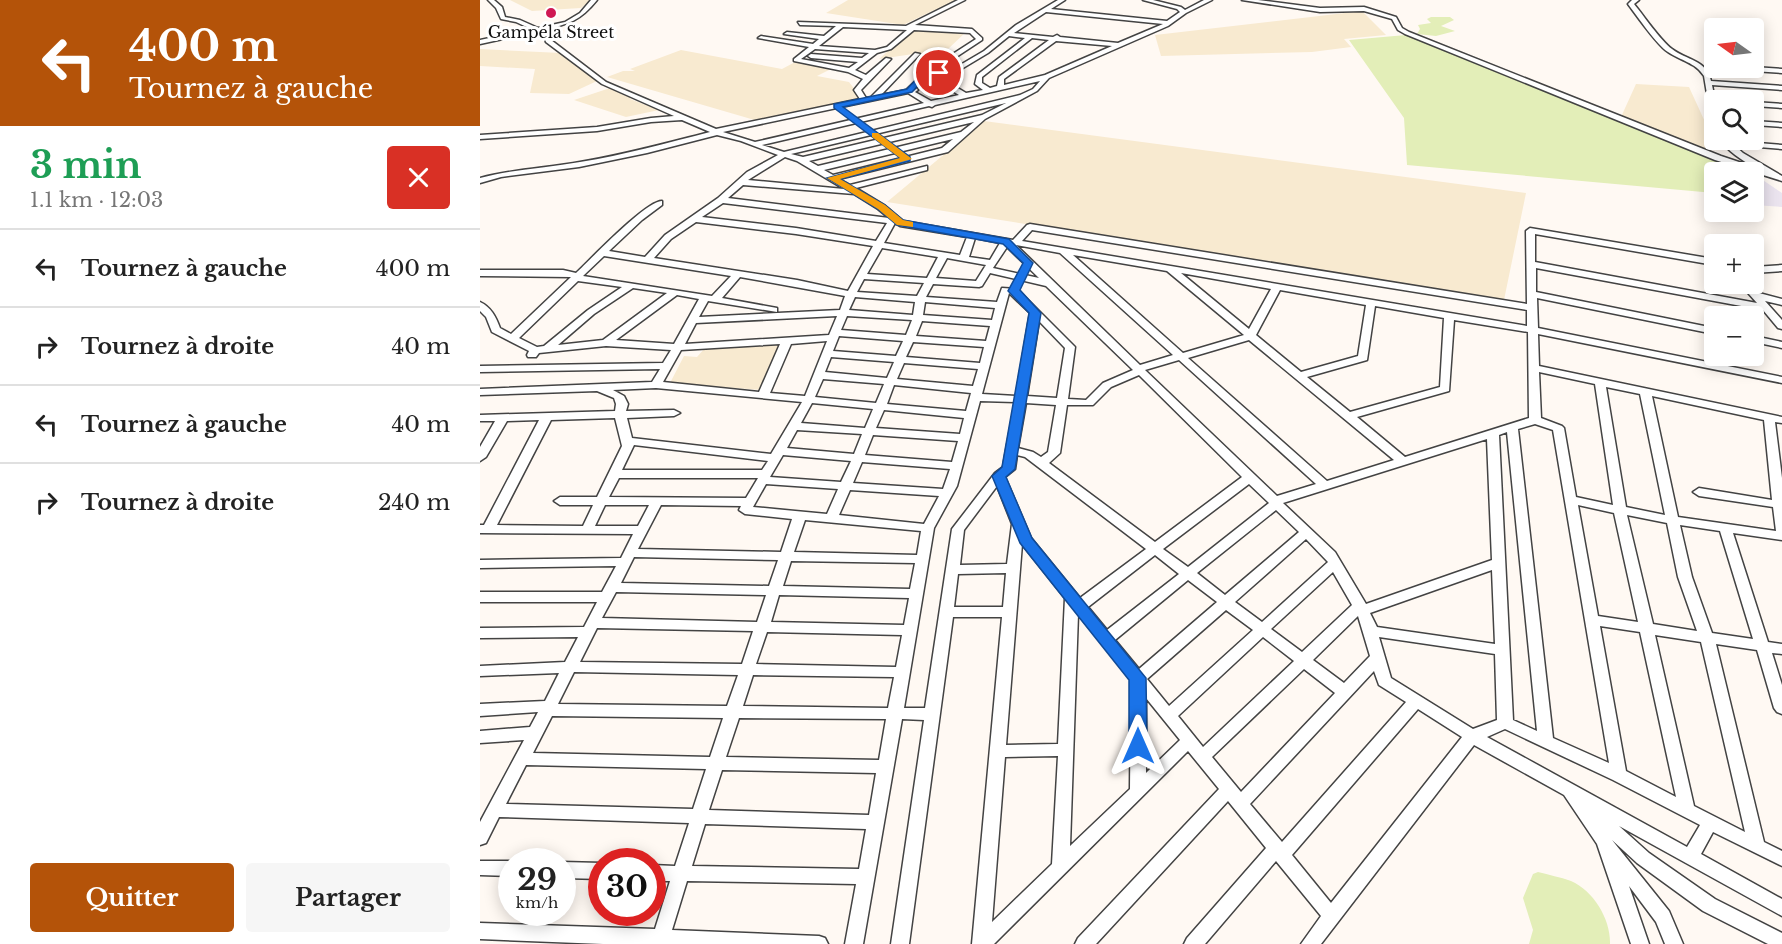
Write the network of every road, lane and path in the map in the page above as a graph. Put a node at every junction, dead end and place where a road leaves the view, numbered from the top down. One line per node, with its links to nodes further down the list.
1 (491, 0): 17 (street)
2 (594, 0): 17 (street)
3 (962, 0): 16 (street)
4 (1062, 0): 10 (street)
5 (1146, 0): 11 (street)
6 (1184, 0): 11 (street)
7 (1209, 0): 11 (street)
8 (1245, 0): 81 (street)
9 (1631, 1): 33 (street)
10 (1044, 10): 12 (street); 14 (street)
11 (1182, 10): 14 (street)
12 (1034, 16): 18 (street); 20 (street)
13 (800, 23): 15 (street)
14 (1170, 23): 18 (street)
15 (842, 25): 16 (street); 24 (street)
16 (910, 27): 28 (street); 38 (street)
17 (537, 30): 25 (street); 57 (street)
18 (1156, 30): 26 (street)
19 (787, 34): 24 (street)
20 (1008, 34): 21 (street); 38 (street)
21 (1030, 36): 22 (street); 45 (street)
22 (1057, 37): 26 (street); 42 (street)
23 (761, 38): 27 (street)
24 (825, 38): 27 (street)
25 (480, 42)
26 (1119, 45): 39 (street)
27 (814, 46): 28 (street); 30 (street)
28 (875, 52): 32 (street)
29 (917, 54): 49 (street)
30 (802, 55): 32 (street); 35 (street)
31 (888, 59): 40 (street)
32 (863, 60): 35 (street)
33 (1698, 64): 34 (street); 41 (street)
34 (1704, 65)
35 (850, 70): 40 (street)
36 (1764, 70): 37 (street)
37 (1782, 71)
38 (927, 73): 44 (street); 47 (street)
39 (1047, 77): 42 (street); 48 (street)
40 (867, 78): 50 (street)
41 (1708, 82): 43 (street); 46 (street)
42 (1000, 87): 45 (street)
43 (1782, 88)
44 (913, 90): 49 (street); 51 (street)
45 (989, 90): 47 (street)
46 (1710, 90)
47 (965, 96): 51 (street)
48 (1025, 96): 55 (street); 58 (street)
49 (874, 98): 50 (street)
50 (863, 100): 53 (street); 56 (street)
51 (930, 104): 55 (street); 56 (street)
52 (1764, 105): 54 (street)
53 (837, 106): 59 (street); 62 (street)
54 (1782, 106)
55 (947, 114): 63 (street)
56 (882, 115): 59 (street)
57 (684, 117): 62 (street); 65 (street)
58 (984, 117): 64 (street); 66 (street)
59 (857, 120): 63 (street); 67 (street)
60 (1764, 124): 61 (street)
61 (1782, 125)
62 (718, 132): 67 (street); 83 (street)
63 (873, 132): 66 (street); 72 (street)
64 (964, 134): 70 (street); 73 (street)
65 (480, 137)
66 (882, 141): 70 (street); 74 (street)
67 (754, 144): 72 (street)
68 (1764, 145): 69 (street)
69 (1782, 147)
70 (895, 150): 73 (street); 79 (street)
71 (1734, 150): 75 (street)
72 (784, 155): 74 (street); 84 (street)
73 (907, 159): 82 (street)
74 (802, 160): 79 (street)
75 (1752, 162)
76 (1764, 166): 78 (street)
77 (924, 168): 85 (street)
78 (1782, 168)
79 (816, 169): 82 (street)
80 (1764, 169): 81 (street)
81 (1778, 177)
82 (832, 178): 85 (street)
83 (480, 181)
84 (741, 182): 85 (street); 86 (street)
85 (851, 190): 89 (street)
86 (721, 200): 88 (street); 89 (street)
87 (659, 203): 94 (street)
88 (695, 219): 92 (street); 97 (street)
89 (893, 219): 90 (street); 92 (street)
90 (972, 235): 91 (street); 96 (street)
91 (1011, 242): 93 (street); 99 (street); 101 (street); 125 (street)
92 (879, 245): 95 (street); 107 (street)
93 (1062, 251): 103 (street); 150 (street)
94 (602, 253): 97 (street); 108 (street)
95 (944, 255): 96 (street); 110 (street)
96 (964, 258): 101 (street)
97 (647, 260): 106 (street)
98 (1704, 260): 100 (street)
99 (1028, 263): 109 (street); 111 (street)
100 (1531, 264): 117 (street); 126 (street)
101 (990, 267): 109 (street); 110 (street)
102 (1782, 268): 104 (street)
103 (1170, 269): 113 (street); 138 (street)
104 (1764, 269)
105 (480, 273): 108 (street)
106 (738, 274): 116 (street); 119 (street)
107 (862, 276): 110 (street); 116 (street)
108 (577, 277): 112 (street); 140 (street)
109 (1021, 277): 111 (street); 114 (street)
110 (930, 281): 120 (street)
111 (1049, 283): 157 (street)
112 (630, 286): 115 (street); 147 (street)
113 (1277, 287): 122 (street); 138 (street)
114 (1014, 291): 124 (street); 128 (street)
115 (675, 292): 119 (street); 143 (street)
116 (851, 294): 120 (street); 127 (street)
117 (1531, 294): 125 (street); 135 (street)
118 (1756, 296): 121 (street); 126 (street)
119 (710, 299): 129 (street); 132 (street)
120 (920, 299): 124 (street); 131 (street)
121 (1782, 302)
122 (1371, 303): 130 (street); 159 (street)
123 (480, 305): 140 (street)
124 (1001, 305): 133 (street)
125 (1531, 308): 136 (street)
126 (1766, 308): 134 (street)
127 (844, 313): 129 (street); 131 (street); 137 (street)
128 (1035, 313): 170 (street); 171 (street)
129 (793, 314): 132 (street)
130 (1449, 316): 136 (street); 177 (street)
131 (918, 318): 133 (street); 139 (street)
132 (693, 320): 146 (street)
133 (996, 323): 144 (street)
134 (1782, 327)
135 (1704, 329)
136 (1532, 330): 155 (street); 160 (street)
137 (835, 336): 139 (street); 141 (street); 149 (street)
138 (1251, 336): 150 (street); 159 (street)
139 (909, 338): 144 (street); 151 (street)
140 (512, 339): 148 (street)
141 (787, 341): 146 (street); 167 (street)
142 (1764, 341): 145 (street)
143 (606, 343): 146 (street); 147 (street)
144 (990, 344): 153 (street)
145 (1782, 345)
146 (678, 347): 152 (street)
147 (547, 349): 148 (street)
148 (535, 350): 154 (street)
149 (827, 354): 151 (street); 158 (street)
150 (1181, 356): 157 (street); 202 (street)
151 (900, 359): 153 (street); 161 (street)
152 (667, 366): 154 (street); 163 (street)
153 (984, 366): 168 (street)
154 (527, 367): 156 (street)
155 (1533, 368): 162 (street); 181 (street)
156 (480, 369)
157 (1139, 370): 171 (street); 200 (street)
158 (819, 375): 161 (street); 169 (street)
159 (1299, 376): 177 (street)
160 (1782, 380)
161 (890, 382): 168 (street); 172 (street)
162 (1600, 382): 165 (street); 212 (street)
163 (656, 385): 164 (street); 167 (street)
164 (597, 387): 166 (street); 174 (street)
165 (1645, 391): 179 (street); 215 (street)
166 (480, 392)
167 (764, 393): 169 (street)
168 (977, 393): 170 (street); 175 (street)
169 (809, 399): 172 (street); 183 (street)
170 (1019, 400): 171 (street); 189 (street)
171 (1063, 401): 194 (street)
172 (880, 406): 175 (street); 185 (street)
173 (674, 413): 174 (street)
174 (620, 414): 176 (street); 188 (street)
175 (971, 415): 187 (street)
176 (547, 416): 178 (street); 219 (street)
177 (1348, 416): 193 (street)
178 (503, 417): 180 (street); 191 (street)
179 (1769, 417): 182 (street); 198 (street)
180 (480, 418)
181 (1535, 420): 184 (street); 205 (street)
182 (1782, 420)
183 (793, 426): 185 (street); 190 (street)
184 (1512, 427): 186 (street); 278 (street)
185 (869, 432): 187 (street); 192 (street)
186 (1493, 433): 193 (street); 230 (street)
187 (964, 438): 195 (street)
188 (627, 441): 190 (street); 196 (street)
189 (1012, 450): 194 (street); 197 (street)
190 (777, 454): 192 (street); 199 (street)
191 (480, 457)
192 (858, 458): 195 (street); 201 (street)
193 (1403, 461): 202 (street)
194 (1041, 463): 225 (street)
195 (957, 465): 204 (street)
196 (615, 474): 199 (street); 207 (street)
197 (999, 476): 216 (street); 233 (street)
198 (1779, 476): 211 (street)
199 (764, 477): 201 (street); 209 (street)
200 (1250, 477): 210 (street); 225 (street)
201 (846, 486): 204 (street); 214 (street)
202 (1325, 486): 210 (street)
203 (1699, 492): 211 (street)
204 (947, 493): 217 (street)
205 (1570, 500): 212 (street); 244 (street)
206 (560, 501): 207 (street)
207 (602, 502): 208 (street); 220 (street)
208 (656, 502): 209 (street); 221 (street)
209 (749, 502): 213 (street)
210 (1276, 502): 223 (street); 234 (street)
211 (1781, 505): 222 (street)
212 (1620, 510): 215 (street); 247 (street)
213 (800, 515): 214 (street); 226 (street)
214 (832, 518): 217 (street)
215 (1672, 520): 218 (street); 252 (street)
216 (1017, 522): 232 (street); 239 (street)
217 (928, 528): 228 (street)
218 (1725, 528): 224 (street); 254 (street)
219 (485, 529): 220 (street)
220 (587, 530): 221 (street)
221 (641, 530): 227 (street)
222 (1782, 530)
223 (1307, 532): 229 (street); 240 (street)
224 (1782, 536)
225 (1155, 549): 234 (street); 239 (street)
226 (786, 556): 227 (street); 228 (street); 236 (street)
227 (627, 557): 231 (street); 235 (street)
228 (922, 559): 237 (street)
229 (1335, 563): 241 (street); 249 (street)
230 (1498, 563): 241 (street); 256 (street)
231 (480, 564)
232 (1014, 568): 233 (street); 243 (street)
233 (952, 570): 242 (street)
234 (1188, 574): 240 (street); 253 (street)
235 (609, 592): 236 (street); 238 (street); 245 (street)
236 (773, 592): 237 (street); 246 (street)
237 (916, 594): 248 (street)
238 (480, 597)
239 (1076, 602): 253 (street); 279 (street)
240 (1226, 602): 249 (street); 263 (street)
241 (1361, 608): 250 (street); 258 (street)
242 (946, 612): 243 (street); 271 (street)
243 (1010, 612): 280 (street)
244 (1592, 620): 247 (street); 285 (street)
245 (590, 627): 246 (street); 251 (street); 259 (street)
246 (761, 627): 248 (street); 260 (street)
247 (1648, 629): 252 (street); 291 (street)
248 (910, 630): 262 (street)
249 (1262, 630): 258 (street); 272 (street)
250 (1371, 631): 256 (street); 257 (street)
251 (480, 633)
252 (1707, 638): 254 (street); 297 (street)
253 (1106, 639): 263 (street)
254 (1763, 646): 255 (street); 267 (street)
255 (1782, 649)
256 (1502, 650): 273 (street)
257 (1378, 657): 264 (street); 265 (street)
258 (1303, 661): 264 (street); 281 (street)
259 (570, 667): 260 (street); 261 (street); 266 (street)
260 (747, 670): 262 (street); 269 (street)
261 (480, 671)
262 (902, 672): 270 (street)
263 (1138, 678): 272 (street); 288 (street)
264 (1345, 692): 289 (street)
265 (1416, 701): 275 (street); 298 (street)
266 (548, 708): 268 (street); 269 (street); 274 (street)
267 (1782, 708)
268 (480, 710)
269 (732, 713): 270 (street); 283 (street)
270 (895, 714): 271 (street); 284 (street)
271 (932, 714): 314 (street)
272 (1168, 716): 277 (street)
273 (1505, 723): 275 (street); 278 (street)
274 (535, 733): 276 (street); 282 (street)
275 (1472, 736): 287 (street); 308 (street)
276 (480, 737)
277 (1189, 741): 281 (street); 288 (street)
278 (1546, 742): 285 (street)
279 (1066, 750): 280 (street); 301 (street)
280 (998, 751): 315 (street)
281 (1202, 758): 286 (street)
282 (521, 759): 283 (street); 290 (street)
283 (716, 762): 284 (street); 292 (street)
284 (885, 767): 293 (street)
285 (1619, 775): 291 (street)
286 (1228, 790): 289 (street); 316 (street)
287 (1569, 790): 296 (street); 299 (street); 311 (street)
288 (1138, 791): 301 (street)
289 (1240, 804): 298 (street)
290 (495, 810): 292 (street); 295 (street)
291 (1687, 810): 294 (street)
292 (699, 816): 293 (street); 305 (street)
293 (876, 822): 306 (street)
294 (1710, 822): 297 (street); 299 (street)
295 (480, 838)
296 (1604, 841): 319 (street); 320 (street)
297 (1757, 847): 300 (street)
298 (1279, 852): 308 (street); 317 (street)
299 (1690, 858): 307 (street)
300 (1782, 859)
301 (1061, 866): 315 (street)
302 (480, 868): 303 (street)
303 (498, 869)
304 (666, 873): 305 (street)
305 (681, 873): 306 (street); 310 (street)
306 (866, 877): 313 (street)
307 (1782, 908)
308 (1332, 917): 318 (street)
309 (480, 931): 310 (street)
310 (660, 941): 312 (street)
311 (1782, 942)
312 (819, 944)
313 (854, 944)
314 (900, 944)
315 (982, 944)
316 (1084, 944)
317 (1193, 944)
318 (1310, 944)
319 (1640, 944)
320 (1674, 944)

